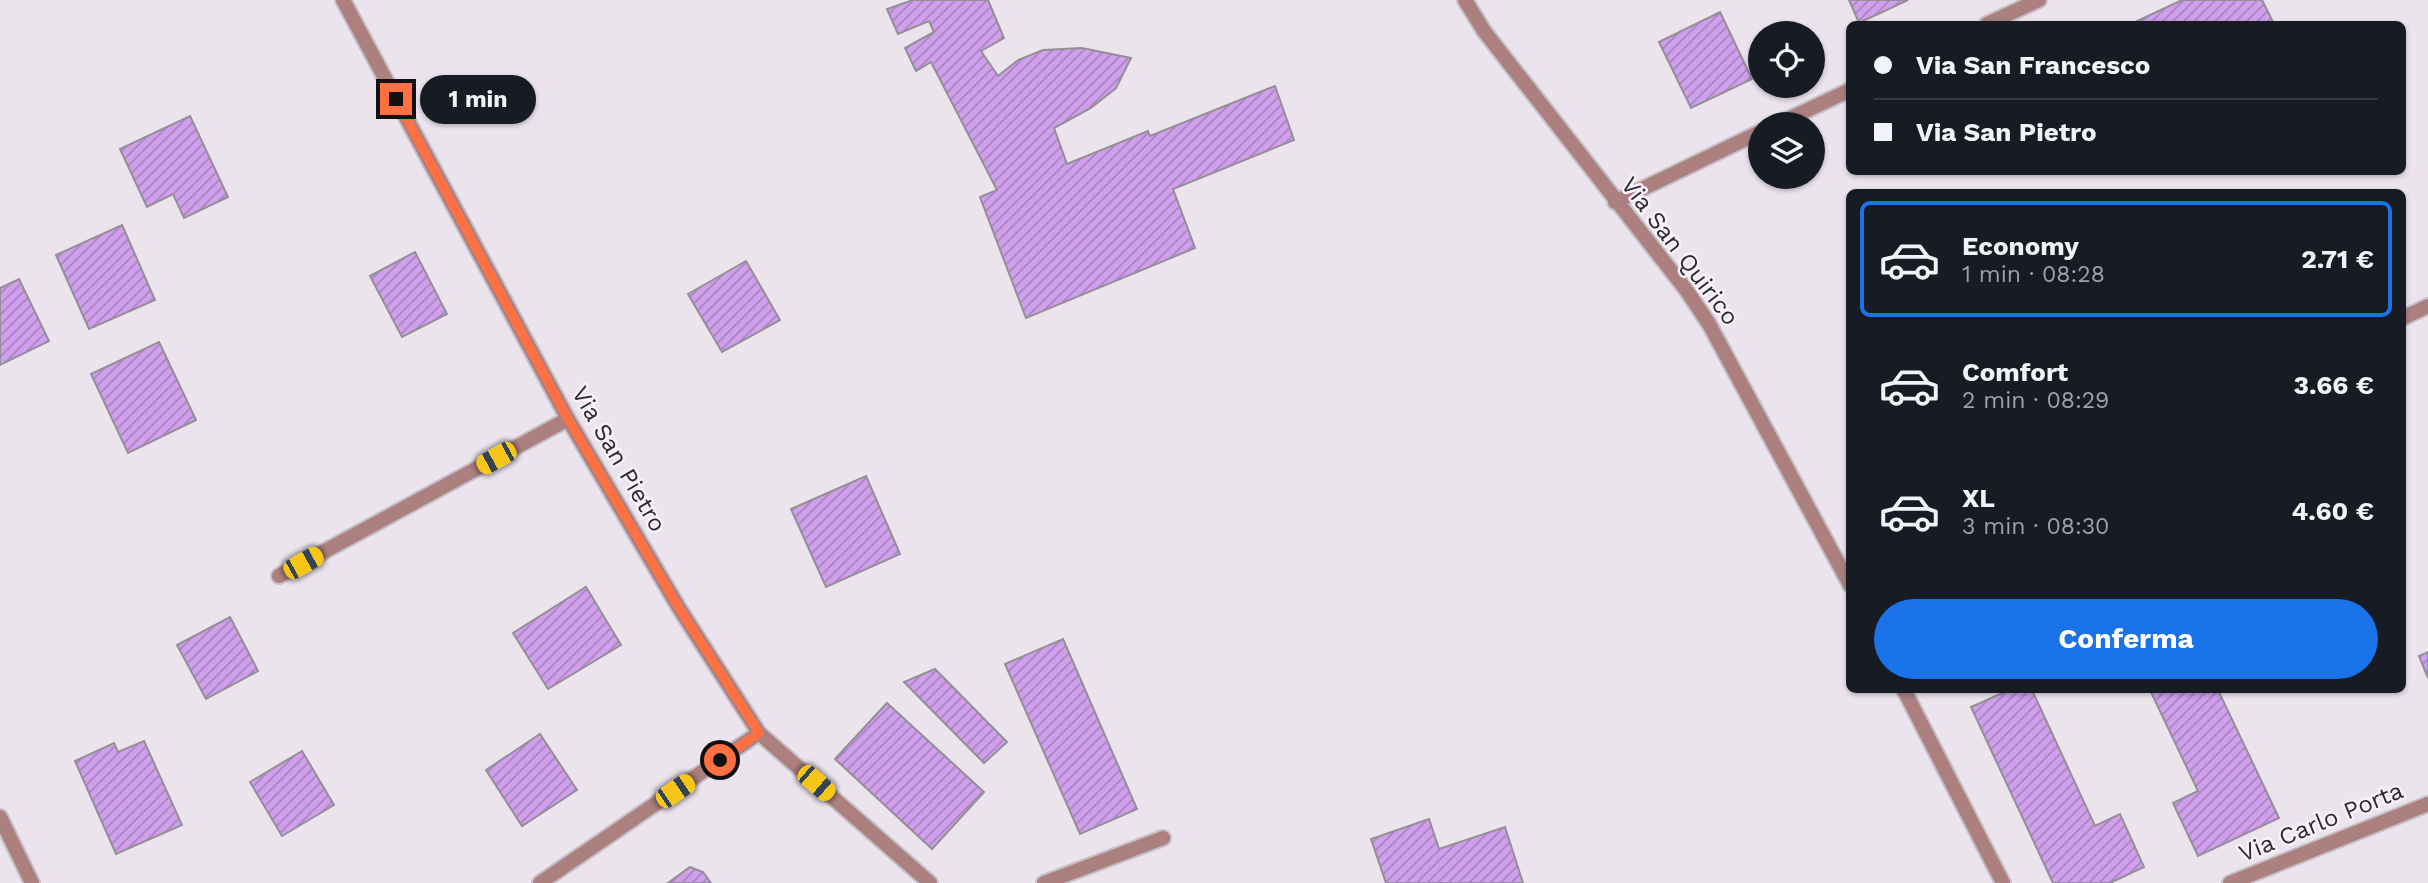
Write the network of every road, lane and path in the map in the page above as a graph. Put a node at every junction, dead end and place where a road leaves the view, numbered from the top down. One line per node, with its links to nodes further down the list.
1 (343, 0): 11 (street, Via San Pietro)
2 (1465, 0): 8 (street, Via San Quirico)
3 (2039, 0): 4 (street)
4 (1994, 21)
5 (1846, 92): 6 (street)
6 (1803, 112)
7 (1748, 138): 8 (street)
8 (1615, 202): 12 (street, Via San Quirico)
9 (2428, 306): 10 (street)
10 (2406, 316)
11 (568, 419): 13 (street); 15 (street, Via San Pietro)
12 (1845, 564)
13 (279, 576)
14 (1906, 693): 23 (street)
15 (759, 733): 20 (street); 21 (street, Via San Pietro)
16 (2428, 804): 24 (street, Via Carlo Porta)
17 (0, 817): 19 (street)
18 (1163, 838): 22 (street)
19 (32, 883)
20 (540, 883)
21 (930, 883)
22 (1044, 883)
23 (2003, 883)
24 (2230, 883)

